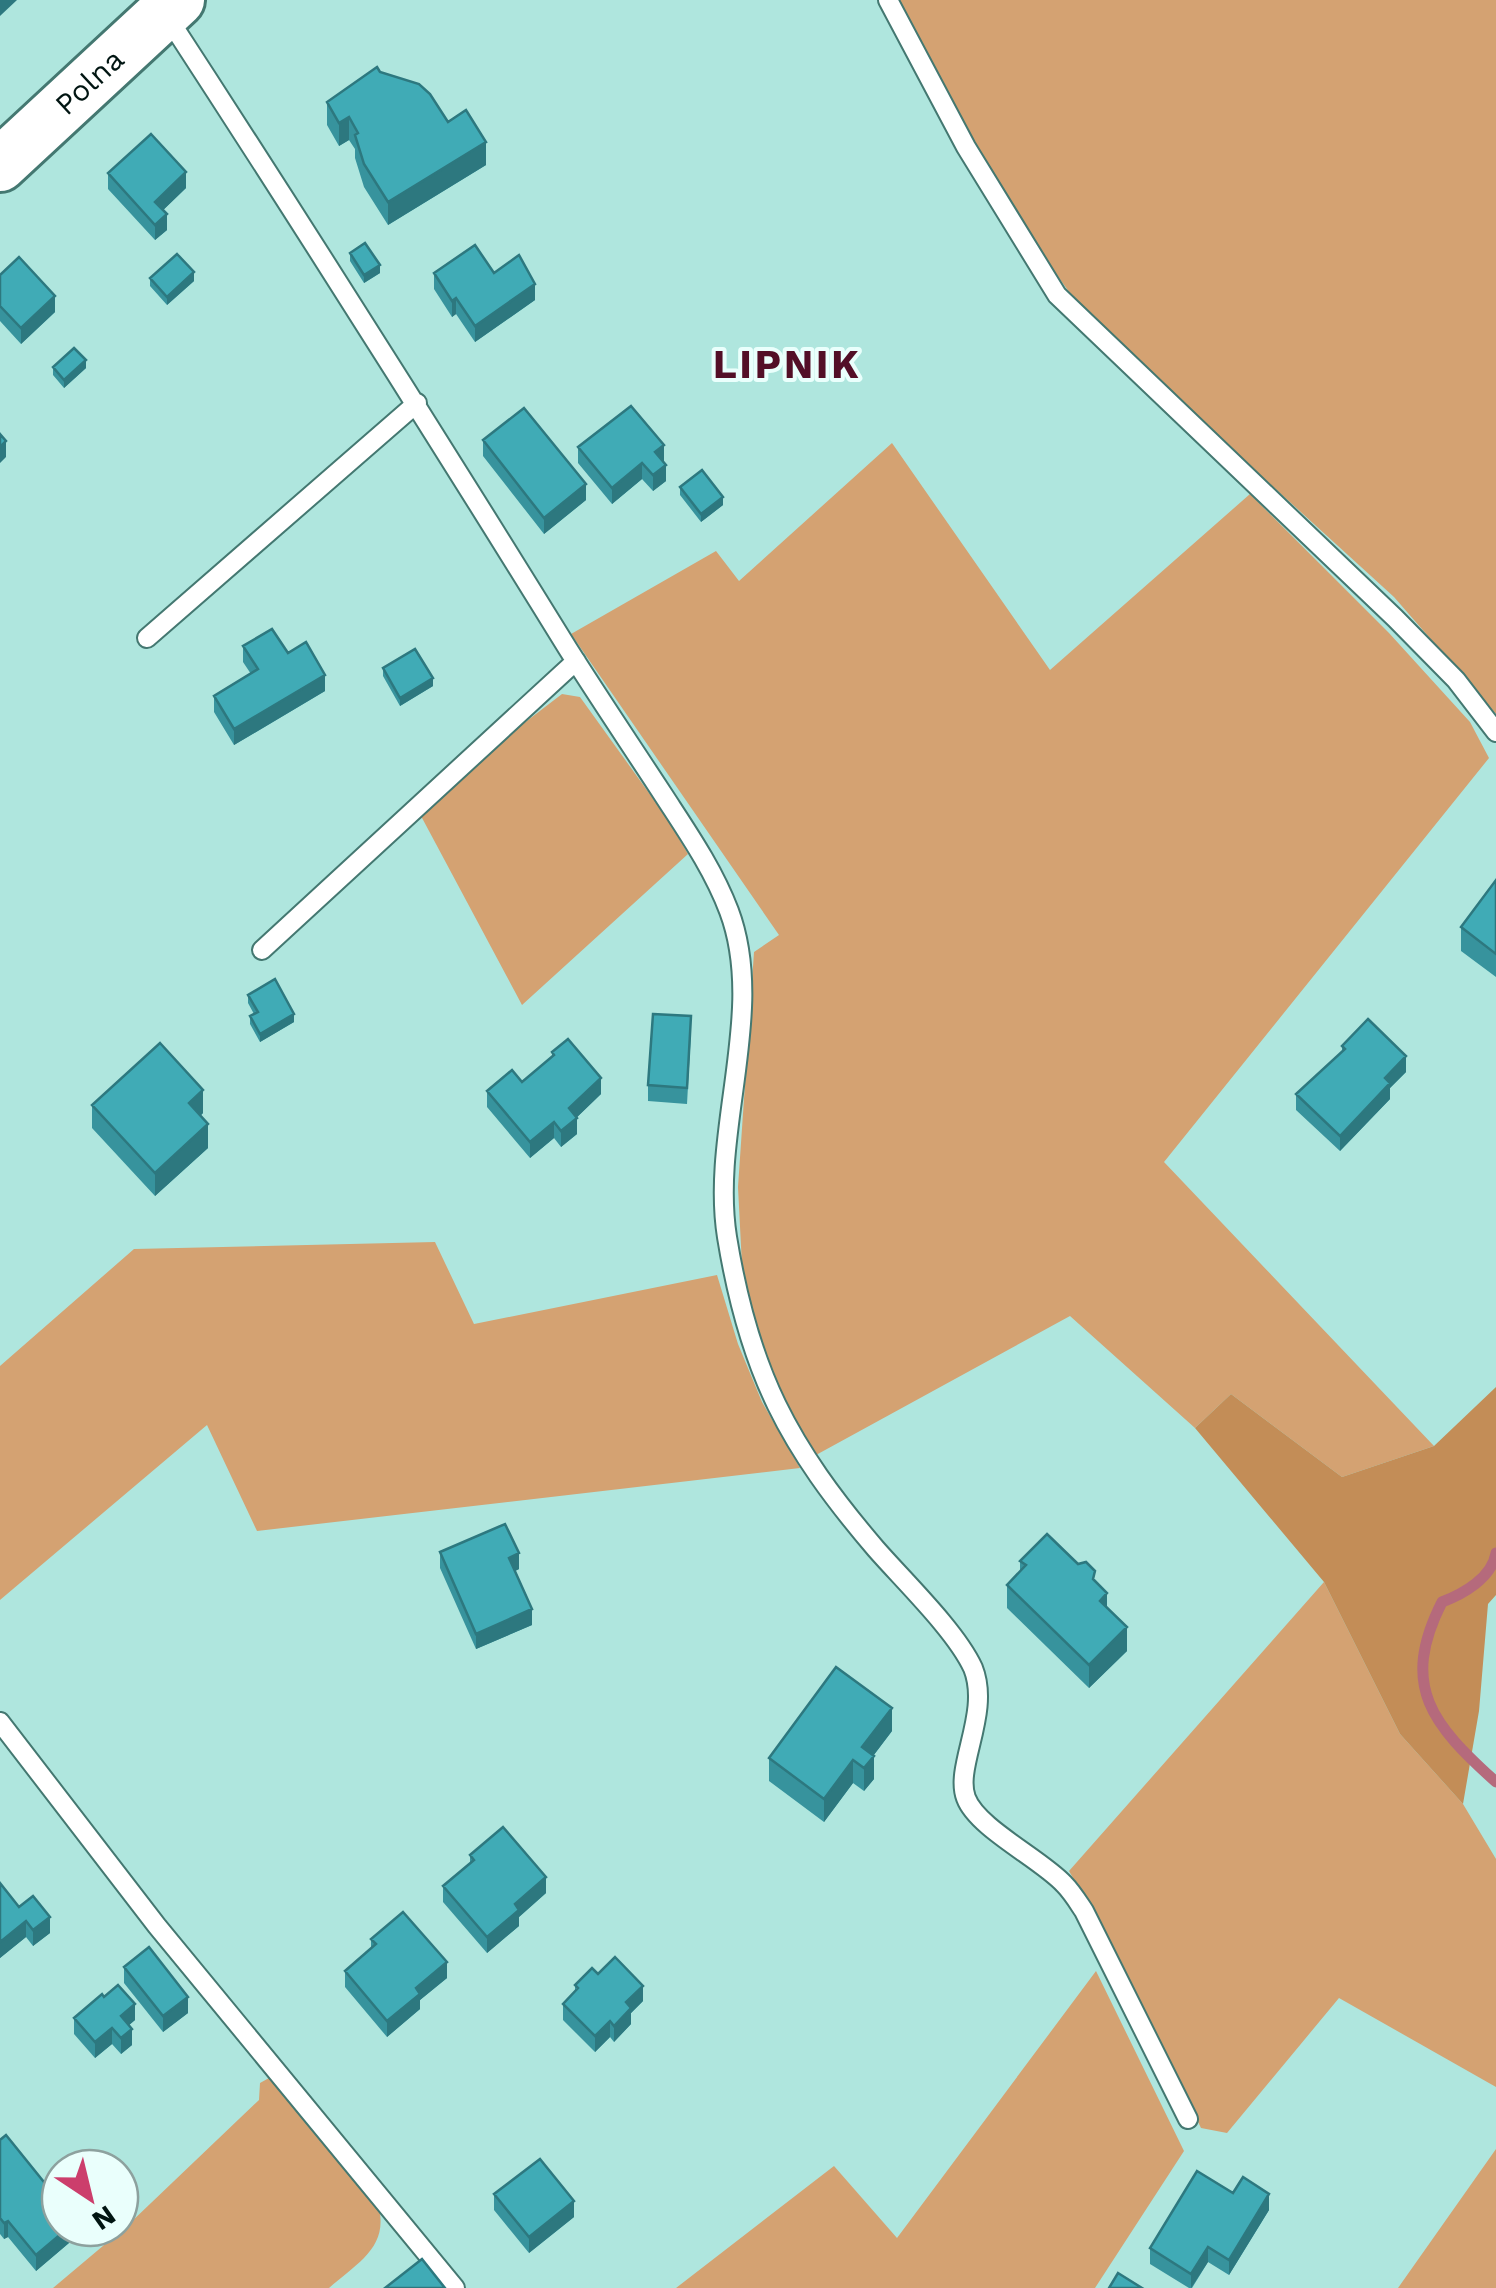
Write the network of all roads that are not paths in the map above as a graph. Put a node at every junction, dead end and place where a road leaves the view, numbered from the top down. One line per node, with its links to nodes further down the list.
1 (888, 0): 7 (lane)
2 (171, 7): 3 (street, Polna); 4 (lane)
3 (0, 165)
4 (416, 403): 5 (lane); 6 (lane)
5 (147, 638)
6 (576, 661): 8 (lane); 10 (lane)
7 (1496, 732)
8 (262, 950)
9 (0, 1722): 11 (lane)
10 (1188, 2118)
11 (455, 2288)

